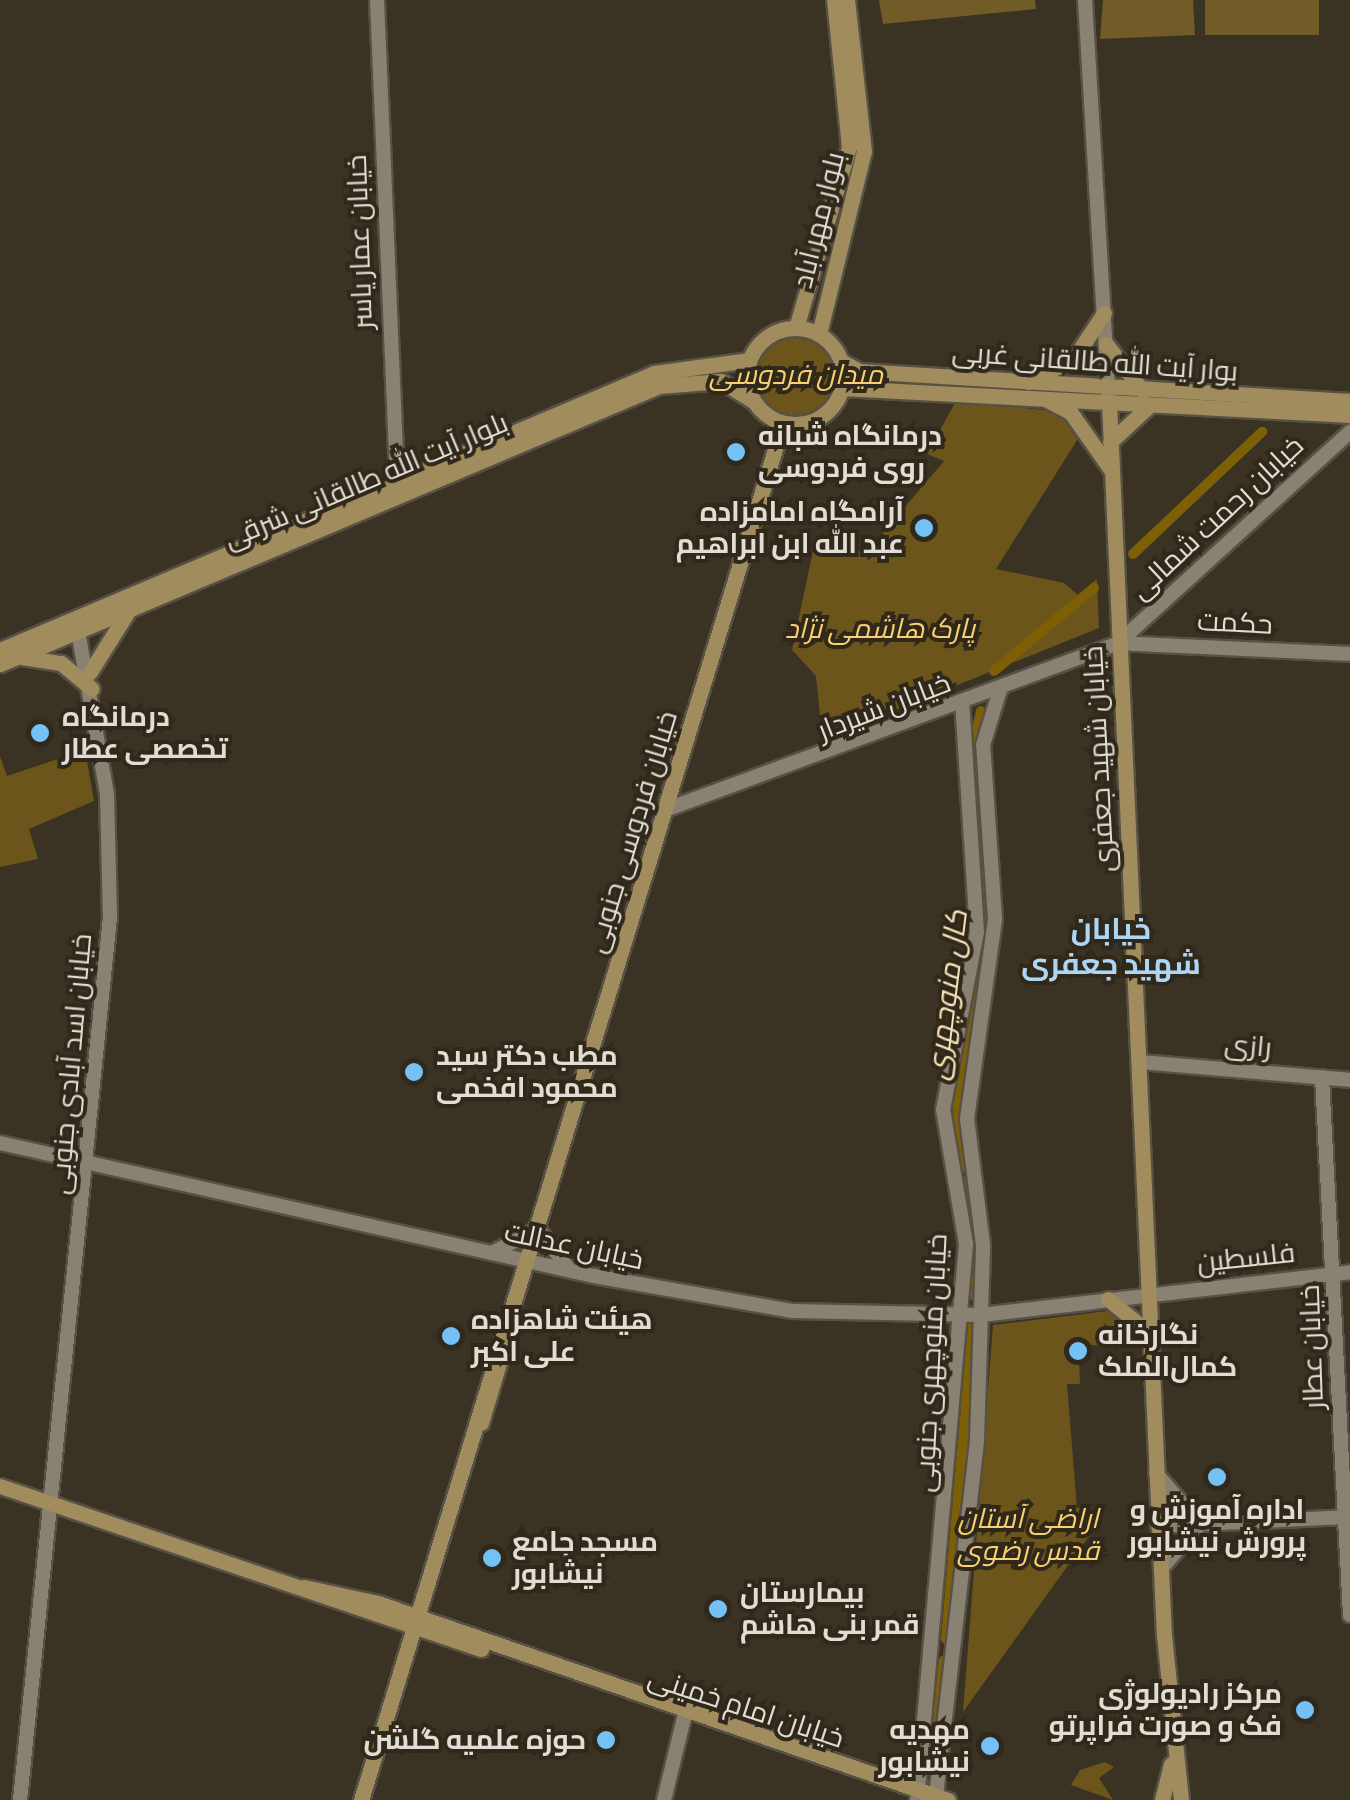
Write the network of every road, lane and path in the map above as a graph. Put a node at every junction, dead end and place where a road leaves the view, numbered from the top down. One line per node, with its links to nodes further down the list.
1 (376, 0): 24 (street, خیابان عمار یاسر)
2 (834, 0): 6 (main road, بلوار مهر آباد)
3 (847, 0): 7 (main road, بلوار مهر آباد)
4 (1085, 0): 5 (street, خیابان شهید جعفری)
5 (1104, 313): 8 (street, خیابان شهید جعفری); 11 (main road)
6 (796, 328): 7 (main road); 9 (main road)
7 (819, 334): 10 (main road)
8 (1106, 344): 13 (street, خیابان شهید جعفری); 15 (main road)
9 (750, 360): 17 (main road); 24 (main road, بلوار آیت الله طالقانی شرقی)
10 (841, 361): 11 (main road, بوار آیت الله طالقانی غربی); 12 (main road)
11 (1024, 383): 13 (main road, بوار آیت الله طالقانی غربی)
12 (842, 388): 14 (main road, بوار آیت الله طالقانی غربی); 20 (main road)
13 (1108, 396): 14 (main road, بوار آیت الله طالقانی غربی); 15 (main road, بوار آیت الله طالقانی غربی); 22 (main road, خیابان شهید جعفری)
14 (1044, 398): 23 (main road)
15 (1146, 398): 16 (main road, بوار آیت الله طالقانی غربی); 18 (main road, بوار آیت الله طالقانی غربی); 22 (main road)
16 (1350, 401)
17 (754, 402): 20 (main road); 25 (main road, بلوار آیت الله طالقانی شرقی)
18 (1329, 414): 19 (main road, بوار آیت الله طالقانی غربی); 21 (street)
19 (1350, 415)
20 (783, 422): 35 (main road, خیابان فردوسی جنوبی)
21 (1347, 434): 27 (street, خیابان رحمت شمالی)
22 (1110, 442): 23 (main road, خیابان شهید جعفری)
23 (1112, 471): 27 (main road, خیابان شهید جعفری)
24 (397, 482): 26 (main road, بلوار آیت الله طالقانی شرقی)
25 (132, 608): 26 (main road, بلوار آیت الله طالقانی شرقی); 32 (main road)
26 (76, 626): 28 (main road, بلوار آیت الله طالقانی شرقی); 30 (main road, بلوار آیت الله طالقانی شرقی); 32 (street, خیابان اسد آبادی جنوبی)
27 (1118, 643): 29 (street, حکمت); 33 (street, خیابان شیردار); 36 (main road, خیابان شهید جعفری)
28 (0, 650)
29 (1350, 654)
30 (17, 657): 31 (main road, بلوار آیت الله طالقانی شرقی); 32 (main road)
31 (0, 664)
32 (91, 680): 40 (street, خیابان اسد آبادی جنوبی)
33 (1002, 687): 34 (street, خیابان شیردار); 42 (street, خیابان منوچهری جنوبی)
34 (962, 703): 35 (street, خیابان شیردار); 41 (street, خیابان منوچهری جنوبی)
35 (665, 810): 43 (main road, خیابان فردوسی جنوبی)
36 (1141, 1062): 37 (street, رازی); 49 (main road, خیابان شهید جعفری)
37 (1322, 1077): 38 (street, رازی); 48 (street, خیابان عطار)
38 (1350, 1080)
39 (0, 1142): 40 (street, خیابان عدالت)
40 (88, 1162): 44 (street, خیابان عدالت); 56 (street, خیابان اسد آبادی جنوبی)
41 (953, 1174): 42 (street); 52 (street, خیابان منوچهری جنوبی)
42 (971, 1176): 51 (street, خیابان منوچهری جنوبی)
43 (538, 1229): 44 (street); 45 (main road, خیابان فردوسی جنوبی); 46 (street)
44 (489, 1254): 45 (street, خیابان عدالت)
45 (526, 1258): 46 (street, خیابان عدالت); 62 (main road, خیابان فردوسی جنوبی)
46 (573, 1272): 52 (street, خیابان عدالت)
47 (1350, 1272): 48 (street, فلسطین)
48 (1334, 1274): 49 (street, فلسطین); 57 (street, خیابان عطار)
49 (1147, 1294): 50 (street, خیابان عدالت); 53 (main road, خیابان شهید جعفری)
50 (1108, 1299): 51 (street, خیابان عدالت); 53 (main road)
51 (981, 1315): 52 (street, خیابان عدالت); 64 (street, خیابان منوچهری جنوبی)
52 (962, 1316): 63 (street, خیابان منوچهری جنوبی)
53 (1148, 1332): 54 (main road, خیابان شهید جعفری)
54 (1156, 1473): 58 (street); 59 (main road, خیابان شهید جعفری)
55 (0, 1486): 56 (main road, خیابان امام خمینی)
56 (50, 1502): 62 (main road, خیابان امام خمینی); 69 (street, خیابان اسد آبادی جنوبی)
57 (1347, 1517): 58 (street); 61 (street, خیابان عطار)
58 (1200, 1524): 59 (street); 60 (street)
59 (1158, 1526): 60 (main road, خیابان شهید جعفری)
60 (1160, 1569): 66 (main road, خیابان شهید جعفری)
61 (1350, 1615)
62 (419, 1623): 65 (main road, خیابان امام خمینی); 70 (main road, خیابان فردوسی جنوبی)
63 (936, 1645): 64 (street); 67 (street, خیابان منوچهری جنوبی)
64 (955, 1648): 68 (street, خیابان منوچهری جنوبی)
65 (685, 1714): 67 (main road, خیابان امام خمینی); 71 (street)
66 (1172, 1756): 72 (main road, خیابان شهید جعفری); 73 (main road, خیابان شهید جعفری)
67 (917, 1795): 68 (main road, خیابان امام خمینی)
68 (944, 1799)
69 (20, 1800)
70 (364, 1800)
71 (664, 1800)
72 (1162, 1800)
73 (1181, 1800)

